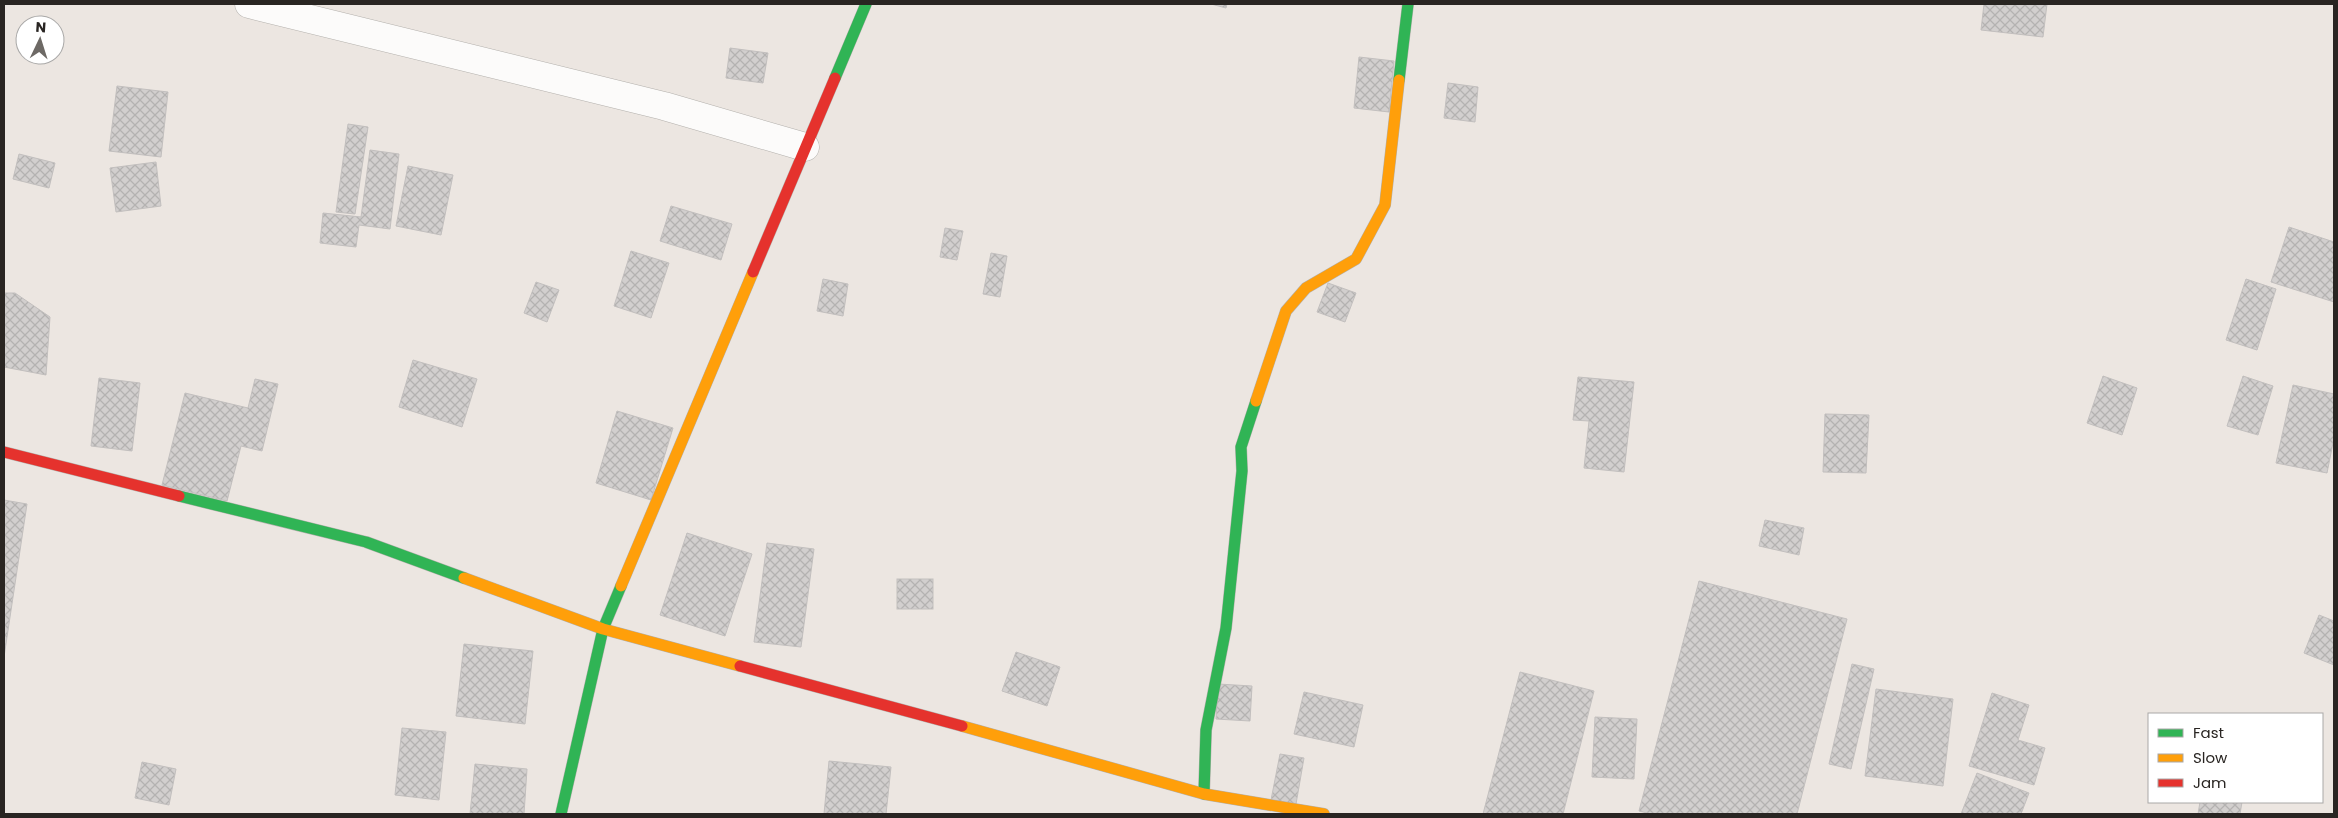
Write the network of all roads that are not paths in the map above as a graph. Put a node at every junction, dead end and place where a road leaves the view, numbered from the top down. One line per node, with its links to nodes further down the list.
1 (249, 4): 4 (street)
2 (866, 4): 4 (main road)
3 (1408, 4): 7 (main road)
4 (805, 147): 6 (main road)
5 (4, 452): 6 (main road)
6 (603, 629): 7 (main road); 8 (main road)
7 (1204, 794): 9 (main road)
8 (561, 814)
9 (1324, 814)

